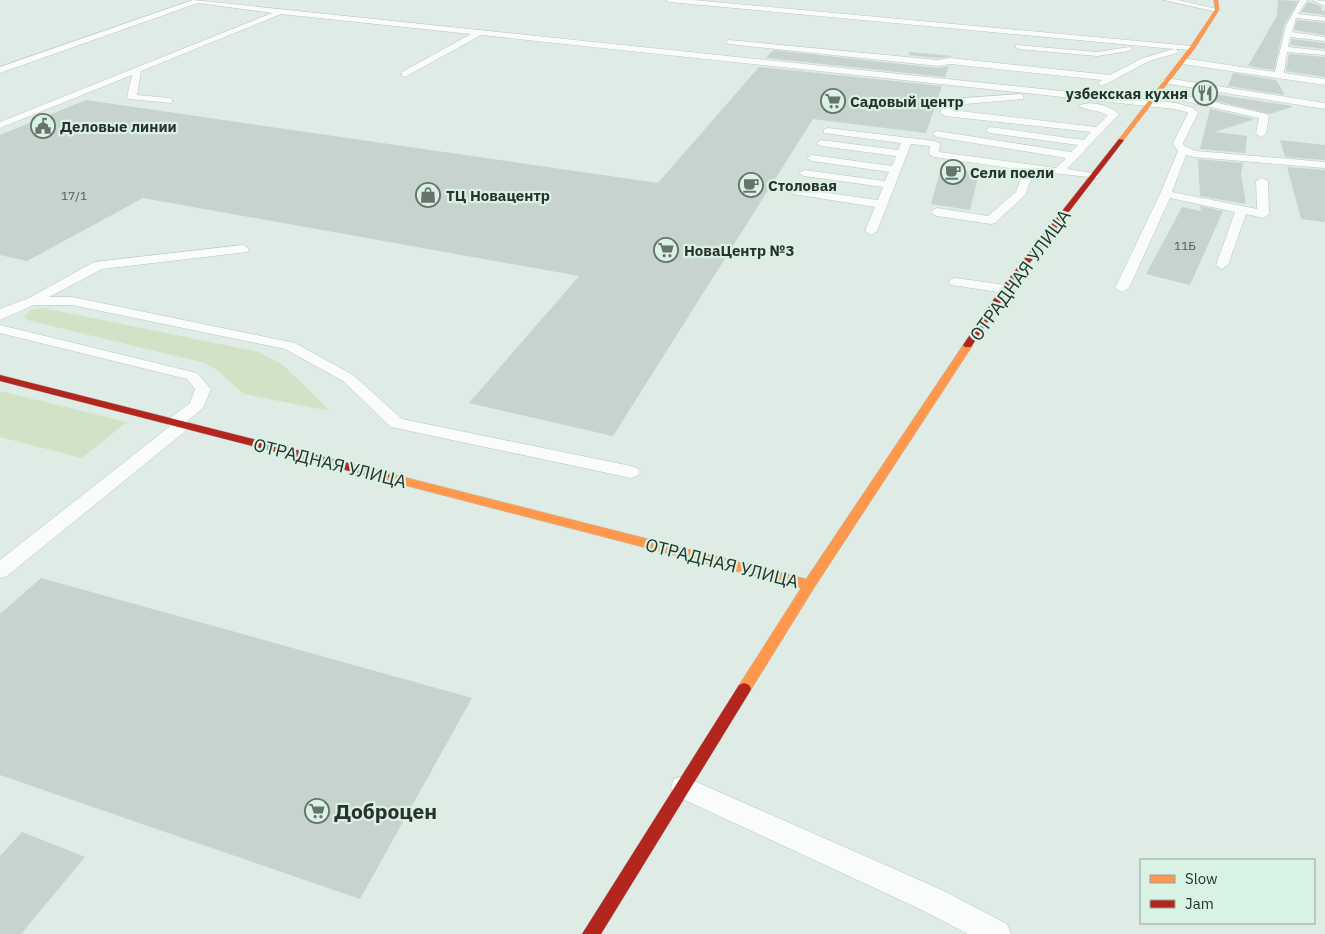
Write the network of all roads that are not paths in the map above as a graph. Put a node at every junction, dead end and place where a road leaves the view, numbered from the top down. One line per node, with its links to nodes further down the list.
1 (669, 0): 16 (lane)
2 (1167, 0): 6 (lane)
3 (1316, 0): 5 (lane)
4 (1305, 4): 10 (lane)
5 (1325, 4)
6 (1217, 5): 18 (main road, ОТРАДНАЯ УЛИЦА)
7 (1316, 9): 8 (lane)
8 (1325, 10)
9 (282, 12): 12 (lane); 23 (lane); 24 (lane)
10 (1294, 16): 11 (lane); 13 (lane)
11 (1325, 19)
12 (481, 32): 26 (lane); 30 (lane)
13 (1288, 34): 14 (lane); 19 (lane)
14 (1325, 40)
15 (729, 42): 27 (lane)
16 (1152, 45): 17 (lane); 18 (lane)
17 (1019, 47)
18 (1192, 48): 21 (main road, ОТРАДНАЯ УЛИЦА); 27 (lane)
19 (1284, 49): 20 (lane); 25 (lane)
20 (1325, 53)
21 (1182, 61): 25 (lane); 28 (main road, ОТРАДНАЯ УЛИЦА)
22 (1298, 68): 25 (lane)
23 (137, 69): 33 (lane); 37 (lane)
24 (0, 70)
25 (1280, 72): 29 (lane)
26 (405, 74)
27 (1112, 78): 32 (lane)
28 (1166, 81): 31 (main road, ОТРАДНАЯ УЛИЦА); 35 (lane)
29 (1325, 82)
30 (1021, 93): 32 (lane); 36 (lane); 39 (lane)
31 (1158, 93): 34 (main road, ОТРАДНАЯ УЛИЦА); 42 (lane)
32 (1080, 95): 34 (lane)
33 (169, 101)
34 (1150, 103): 47 (lane); 56 (main road, ОТРАДНАЯ УЛИЦА)
35 (1325, 106)
36 (945, 112): 39 (lane); 41 (lane)
37 (0, 125)
38 (980, 128): 46 (lane)
39 (1099, 130): 46 (lane)
40 (828, 131): 43 (lane)
41 (938, 134): 44 (lane); 49 (lane)
42 (1261, 134)
43 (906, 141): 44 (lane); 48 (lane)
44 (919, 142): 52 (lane)
45 (821, 143): 48 (lane)
46 (1086, 143): 49 (lane)
47 (1183, 150): 51 (lane); 60 (lane)
48 (901, 154): 53 (lane)
49 (1074, 156): 54 (lane)
50 (812, 158): 53 (lane)
51 (1325, 165)
52 (1030, 167): 54 (lane); 63 (lane)
53 (895, 170): 58 (lane)
54 (1059, 171): 56 (lane)
55 (804, 173): 58 (lane)
56 (1094, 176): 69 (main road, ОТРАДНАЯ УЛИЦА)
57 (1262, 181): 62 (lane)
58 (889, 185): 61 (lane)
59 (793, 191): 61 (lane)
60 (1166, 194): 62 (lane); 68 (lane)
61 (881, 204): 64 (lane)
62 (1242, 210): 66 (lane)
63 (938, 212)
64 (871, 230)
65 (243, 249): 70 (lane)
66 (1222, 265)
67 (956, 282): 69 (lane)
68 (1122, 288)
69 (1006, 289): 77 (main road, ОТРАДНАЯ УЛИЦА)
70 (32, 301): 71 (lane); 75 (lane)
71 (1, 313)
72 (0, 329): 74 (lane)
73 (0, 378): 74 (main road, ОТРАДНАЯ УЛИЦА)
74 (178, 424): 76 (lane); 77 (main road, ОТРАДНАЯ УЛИЦА)
75 (630, 472)
76 (0, 571)
77 (809, 585): 78 (main road)
78 (683, 787): 79 (main road); 80 (lane)
79 (591, 934)
80 (997, 934)

